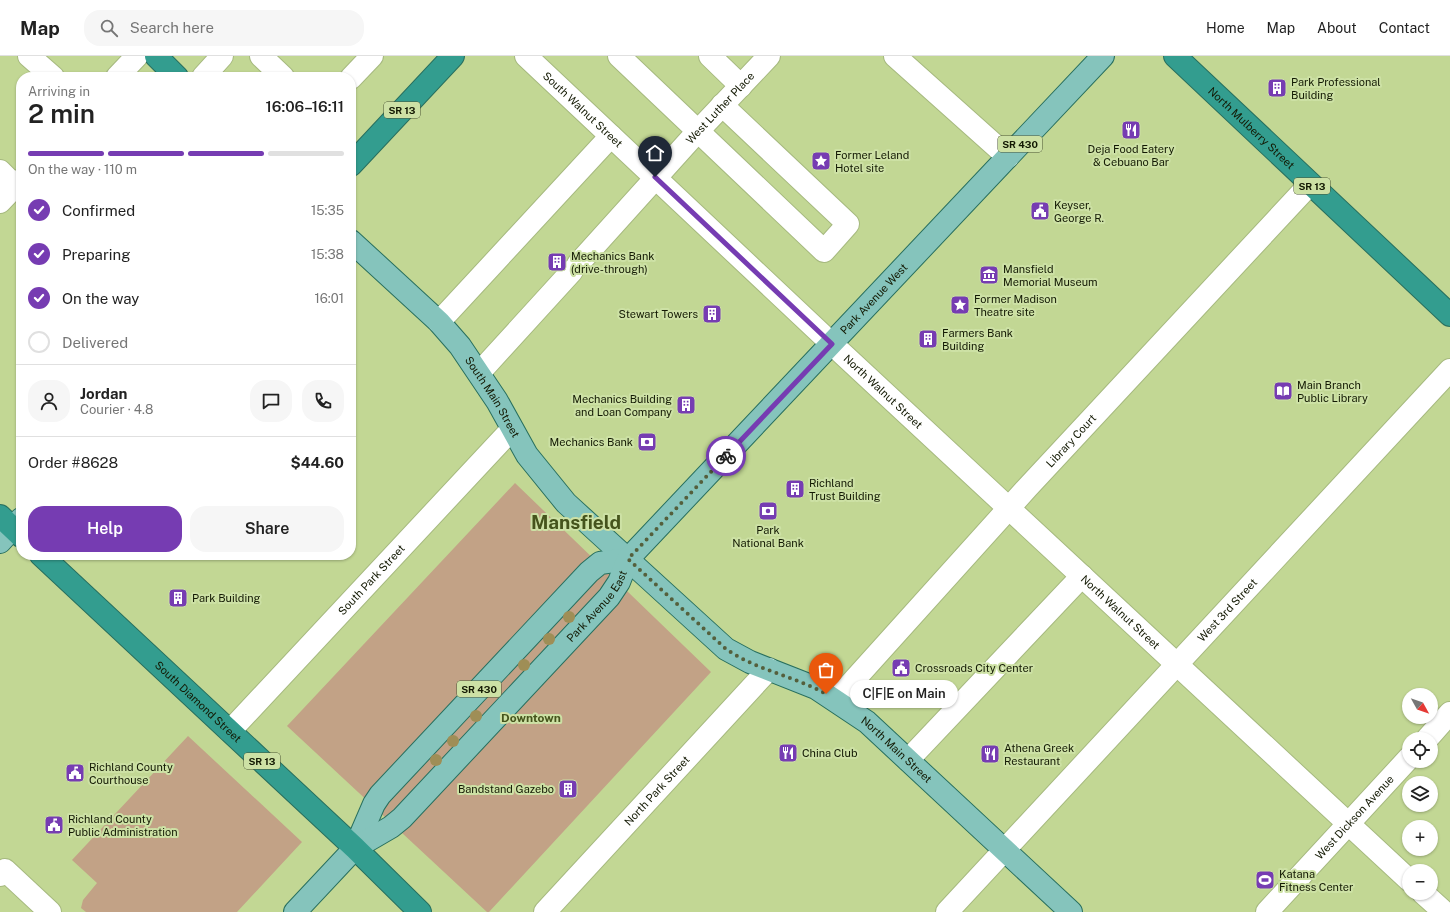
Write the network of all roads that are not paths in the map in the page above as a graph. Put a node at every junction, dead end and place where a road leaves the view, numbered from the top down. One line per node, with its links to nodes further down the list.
1 (29, 56): 14 (street)
2 (137, 56): 15 (street)
3 (156, 56): 16 (highway)
4 (222, 56): 17 (street)
5 (261, 56): 18 (street)
6 (453, 56): 24 (highway, SR 13)
7 (526, 56): 22 (street, South Walnut Street)
8 (619, 56): 21 (street)
9 (710, 56): 19 (street)
10 (769, 56): 19 (street, West Luther Place)
11 (894, 56): 23 (street)
12 (1103, 56): 23 (main road, Park Avenue West / SR 430)
13 (1175, 56): 27 (highway, North Mulberry Street / SR 13)
14 (47, 72)
15 (122, 72)
16 (172, 72)
17 (207, 72)
18 (278, 72)
19 (741, 86): 20 (street, West Luther Place)
20 (722, 104): 21 (street, West Luther Place); 21 (street)
21 (698, 131): 25 (street, West Luther Place)
22 (611, 136): 25 (street, South Walnut Street); 31 (street)
23 (1008, 157): 32 (main road, Park Avenue West / SR 430)
24 (356, 160)
25 (655, 177): 32 (street, South Walnut Street); 34 (street, West Luther Place)
26 (12, 179): 28 (street)
27 (1310, 184): 30 (highway, North Mulberry Street / SR 13); 36 (street, Library Court)
28 (0, 202)
29 (356, 246): 31 (main road, South Main Street)
30 (1450, 315)
31 (439, 322): 34 (main road, South Main Street)
32 (832, 344): 36 (street, North Walnut Street); 37 (main road, Park Avenue West / SR 430)
33 (1450, 370): 40 (street, West 3rd Street)
34 (479, 372): 35 (main road, South Main Street)
35 (512, 429): 37 (main road, South Main Street); 44 (street, South Park Street)
36 (1008, 507): 39 (street, North Walnut Street); 42 (street, Library Court)
37 (628, 559): 41 (main road, North Main Street); 49 (main road, Park Avenue East / SR 430); 49 (main road, Park Avenue East / SR 430)
38 (46, 560): 44 (highway, South Diamond Street / SR 13)
39 (1082, 576): 40 (street, North Walnut Street); 46 (street)
40 (1177, 664): 48 (street, North Walnut Street); 50 (street, West 3rd Street)
41 (769, 669): 42 (main road, North Main Street); 57 (street, North Park Street)
42 (836, 700): 46 (main road, North Main Street)
43 (1450, 714): 45 (street)
44 (230, 731): 49 (highway, South Diamond Street / SR 13)
45 (1433, 732)
46 (908, 760): 50 (main road, North Main Street)
47 (1402, 766): 48 (street, West Dickson Avenue)
48 (1349, 824): 52 (street, North Walnut Street); 60 (street, West Dickson Avenue)
49 (355, 848): 55 (main road, Park Avenue East / SR 430); 56 (highway, SR 13)
50 (1004, 850): 58 (street, West 3rd Street); 59 (main road, North Main Street)
51 (2, 872): 54 (street)
52 (1402, 873)
53 (1431, 900): 61 (street)
54 (50, 912)
55 (295, 912)
56 (420, 912)
57 (545, 912)
58 (946, 912)
59 (1071, 912)
60 (1267, 912)
61 (1444, 912)

